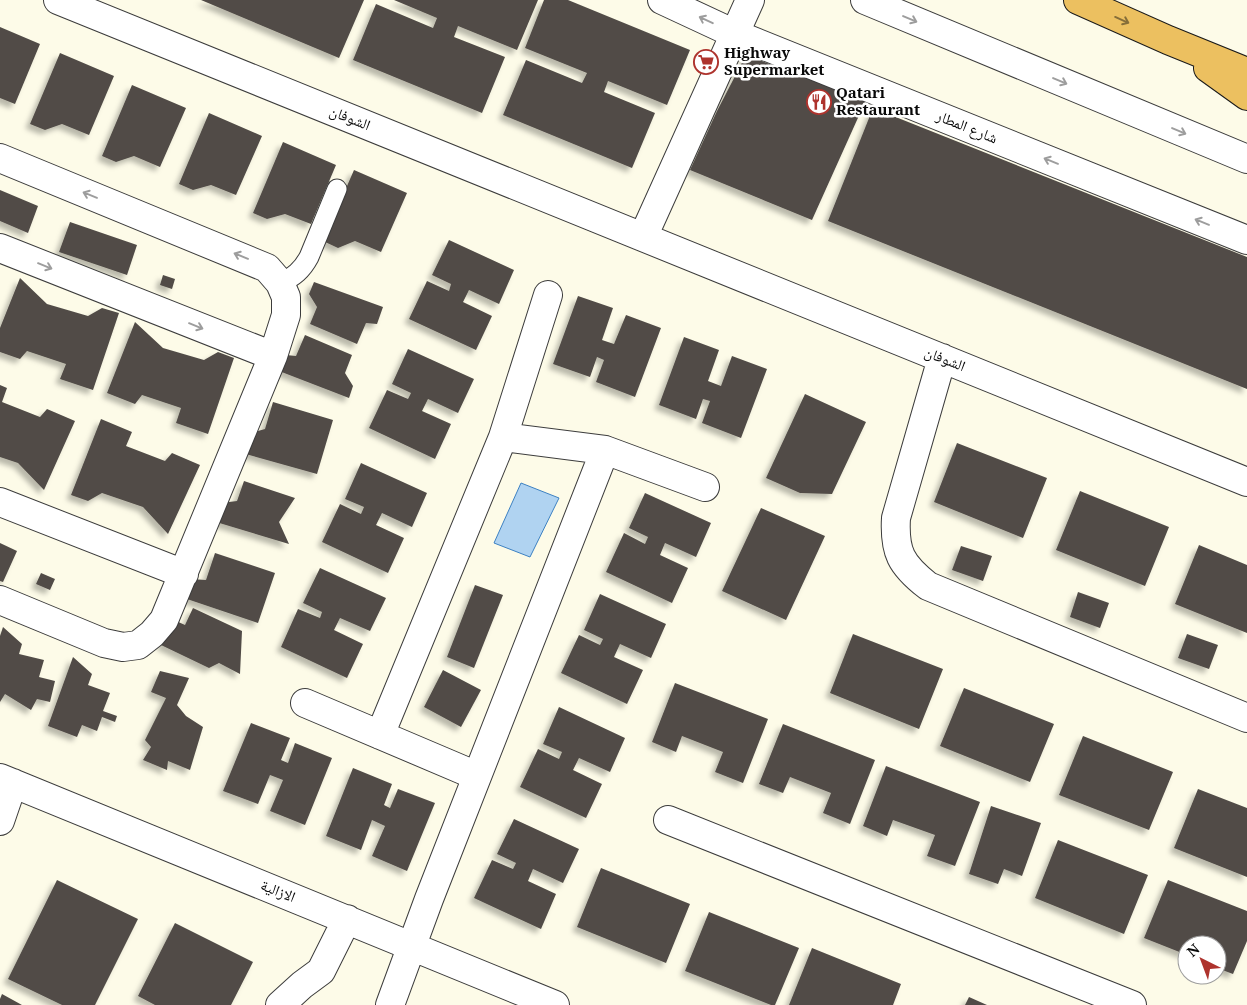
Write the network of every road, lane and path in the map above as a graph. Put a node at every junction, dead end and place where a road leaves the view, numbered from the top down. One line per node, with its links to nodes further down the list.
1 (58, 0): 13 (street, الشوفان)
2 (662, 0): 6 (street, شارع المطار, one-way to 2)
3 (750, 0): 6 (street)
4 (865, 0): 11 (street, one-way to 11)
5 (1078, 0): 7 (highway, one-way to 7)
6 (735, 34): 13 (street); 14 (street, شارع المطار, one-way to 6)
7 (1168, 40): 8 (highway); 9 (highway)
8 (1247, 72)
9 (1247, 96)
10 (0, 158): 16 (street, one-way to 10)
11 (1247, 159)
12 (337, 190): 16 (lane)
13 (643, 237): 19 (street, الشوفان)
14 (1247, 240)
15 (0, 248): 18 (street, one-way to 18)
16 (280, 283): 18 (street)
17 (548, 295): 20 (street)
18 (273, 356): 25 (street)
19 (942, 358): 22 (street, الشوفان); 28 (street)
20 (503, 437): 21 (street); 29 (street)
21 (605, 450): 23 (street); 30 (street)
22 (1247, 482)
23 (705, 487)
24 (0, 502): 25 (street)
25 (184, 574): 26 (street)
26 (0, 600)
27 (305, 703): 29 (street)
28 (1247, 718)
29 (380, 735): 30 (street)
30 (477, 776): 35 (street)
31 (6, 781): 32 (street); 34 (street, الازالية)
32 (0, 820)
33 (668, 820): 39 (street)
34 (347, 919): 35 (street, الازالية); 36 (street)
35 (411, 946): 37 (street); 38 (street, الازالية)
36 (280, 1005)
37 (390, 1005)
38 (555, 1005)
39 (1132, 1005)

